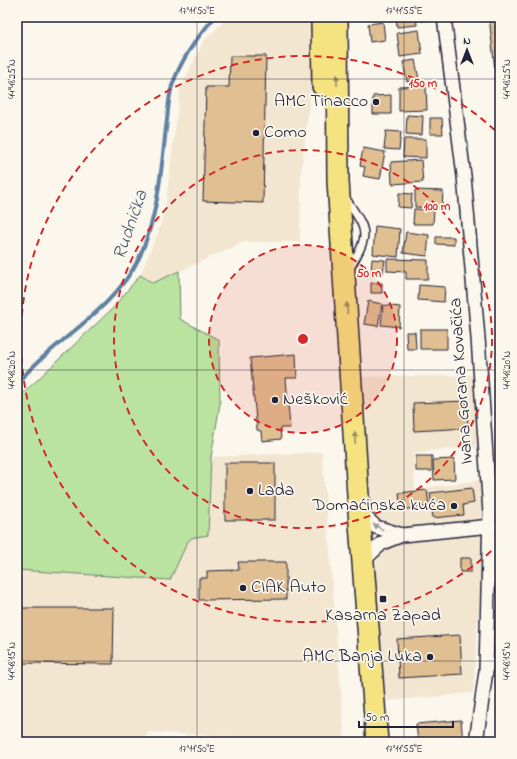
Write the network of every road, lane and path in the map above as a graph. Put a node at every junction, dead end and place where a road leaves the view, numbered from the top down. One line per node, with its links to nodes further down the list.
1 (322, 17): 9 (main road)
2 (337, 17): 4 (main road, one-way to 2)
3 (444, 17): 5 (street, Ivana Gorana Kovačića)
4 (359, 511): 7 (street, one-way to 4); 8 (main road)
5 (495, 513): 6 (street, Ivana Gorana Kovačića)
6 (491, 526): 7 (street); 11 (street, Ivana Gorana Kovačića)
7 (402, 535): 8 (street)
8 (363, 561): 10 (main road)
9 (364, 742)
10 (377, 742)
11 (476, 742)

